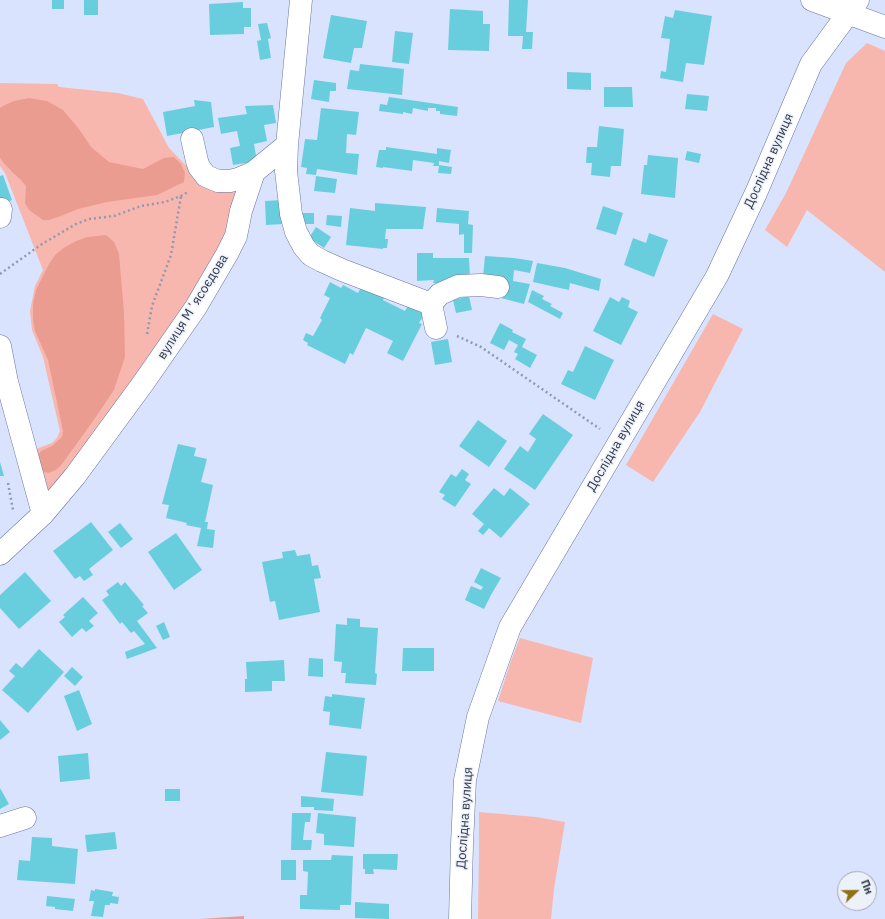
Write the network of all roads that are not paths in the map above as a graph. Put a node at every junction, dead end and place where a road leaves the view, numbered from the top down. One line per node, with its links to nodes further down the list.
1 (302, 0): 6 (street)
2 (812, 0): 3 (street)
3 (853, 7): 4 (street); 16 (street, Дослідна вулиця)
4 (885, 28)
5 (192, 139): 7 (street)
6 (287, 145): 7 (street); 9 (street)
7 (254, 172): 12 (street, вулиця Мʼясоєдова)
8 (498, 287): 9 (street)
9 (431, 304): 10 (street)
10 (436, 328)
11 (0, 346): 12 (street)
12 (43, 514): 13 (street, вулиця Мʼясоєдова)
13 (0, 554)
14 (25, 818): 15 (street)
15 (0, 826)
16 (460, 919)

